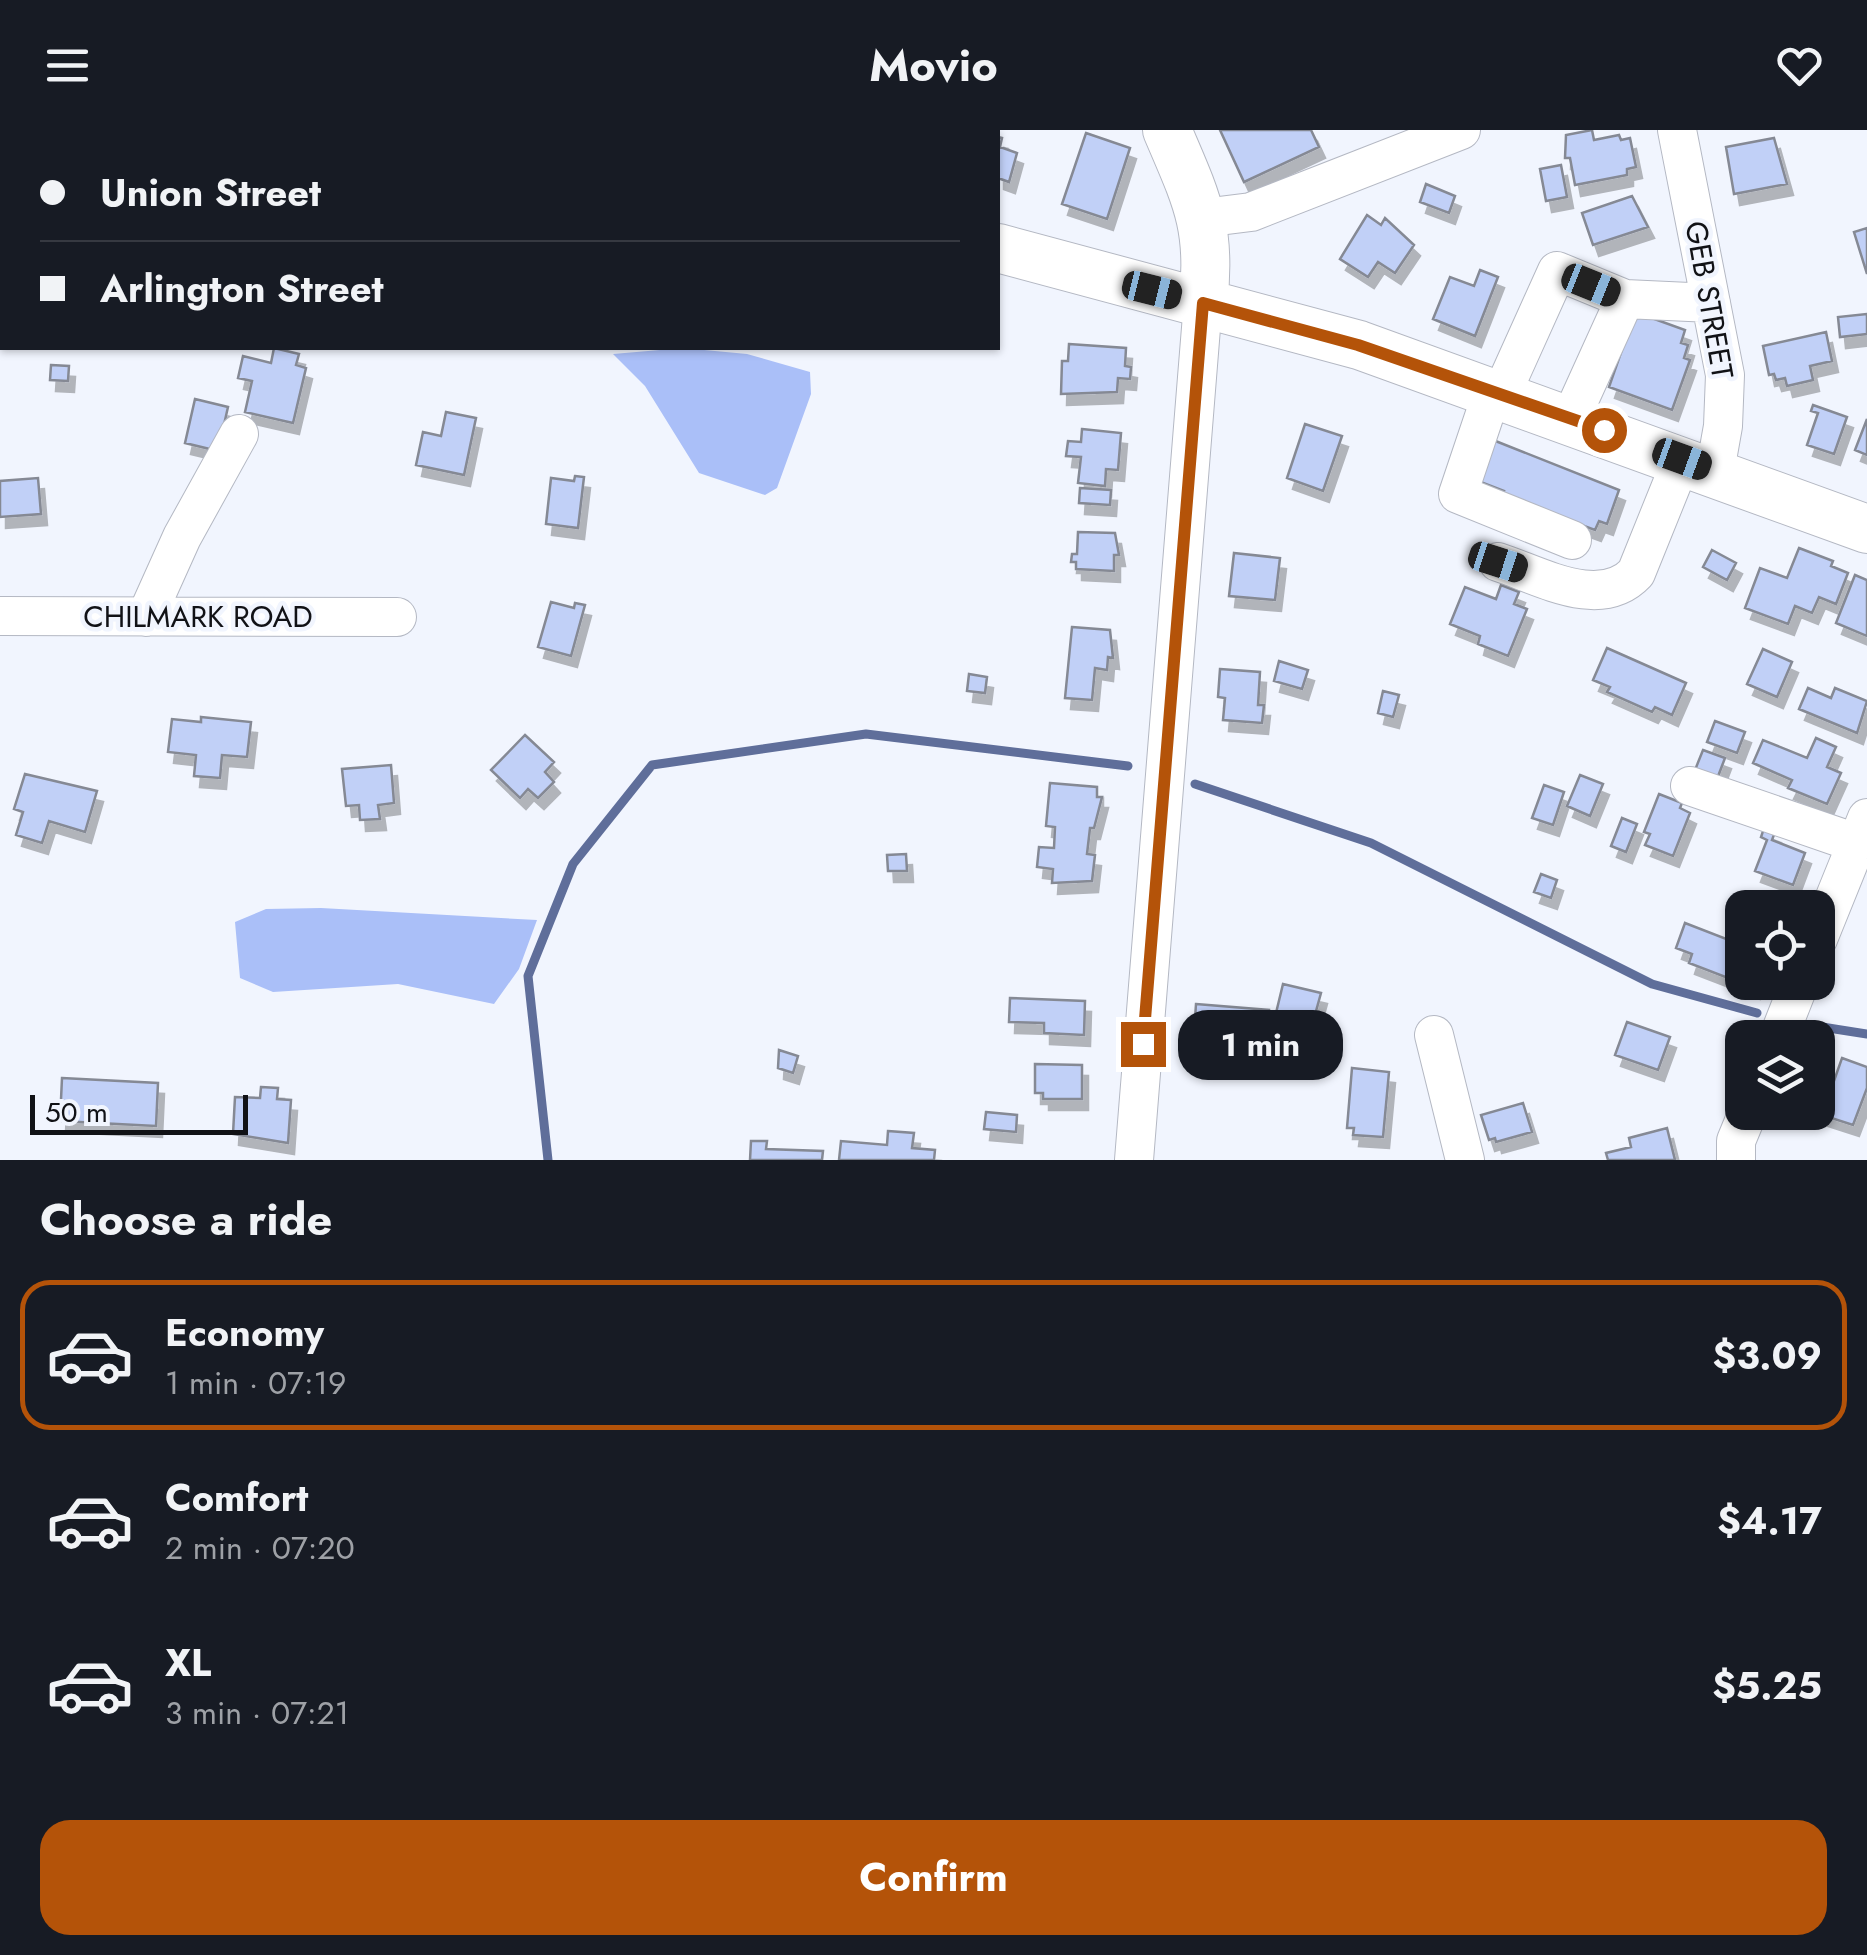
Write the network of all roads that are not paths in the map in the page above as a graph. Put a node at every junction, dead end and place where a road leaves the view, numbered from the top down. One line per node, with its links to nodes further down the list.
1 (1168, 130): 4 (main road)
2 (1461, 130): 4 (street)
3 (1677, 130): 8 (street, GEB STREET)
4 (1203, 218): 7 (main road)
5 (1000, 249): 7 (main road)
6 (1625, 299): 8 (street); 9 (street); 10 (street)
7 (1203, 303): 9 (main road); 24 (street)
8 (1711, 303): 12 (street, GEB STREET)
9 (1497, 392): 10 (main road); 14 (street)
10 (1571, 418): 12 (main road)
11 (238, 434): 17 (street)
12 (1698, 465): 13 (main road); 15 (street, GEB STREET)
13 (1867, 529)
14 (1572, 540)
15 (1498, 562)
16 (0, 616): 17 (street, CHILMARK ROAD)
17 (146, 617): 18 (street, CHILMARK ROAD)
18 (397, 617)
19 (1690, 786): 20 (street)
20 (1862, 831): 21 (street)
21 (1835, 897)
22 (1434, 1034): 25 (street)
23 (1741, 1130): 26 (street)
24 (1134, 1160)
25 (1465, 1160)
26 (1736, 1160)

